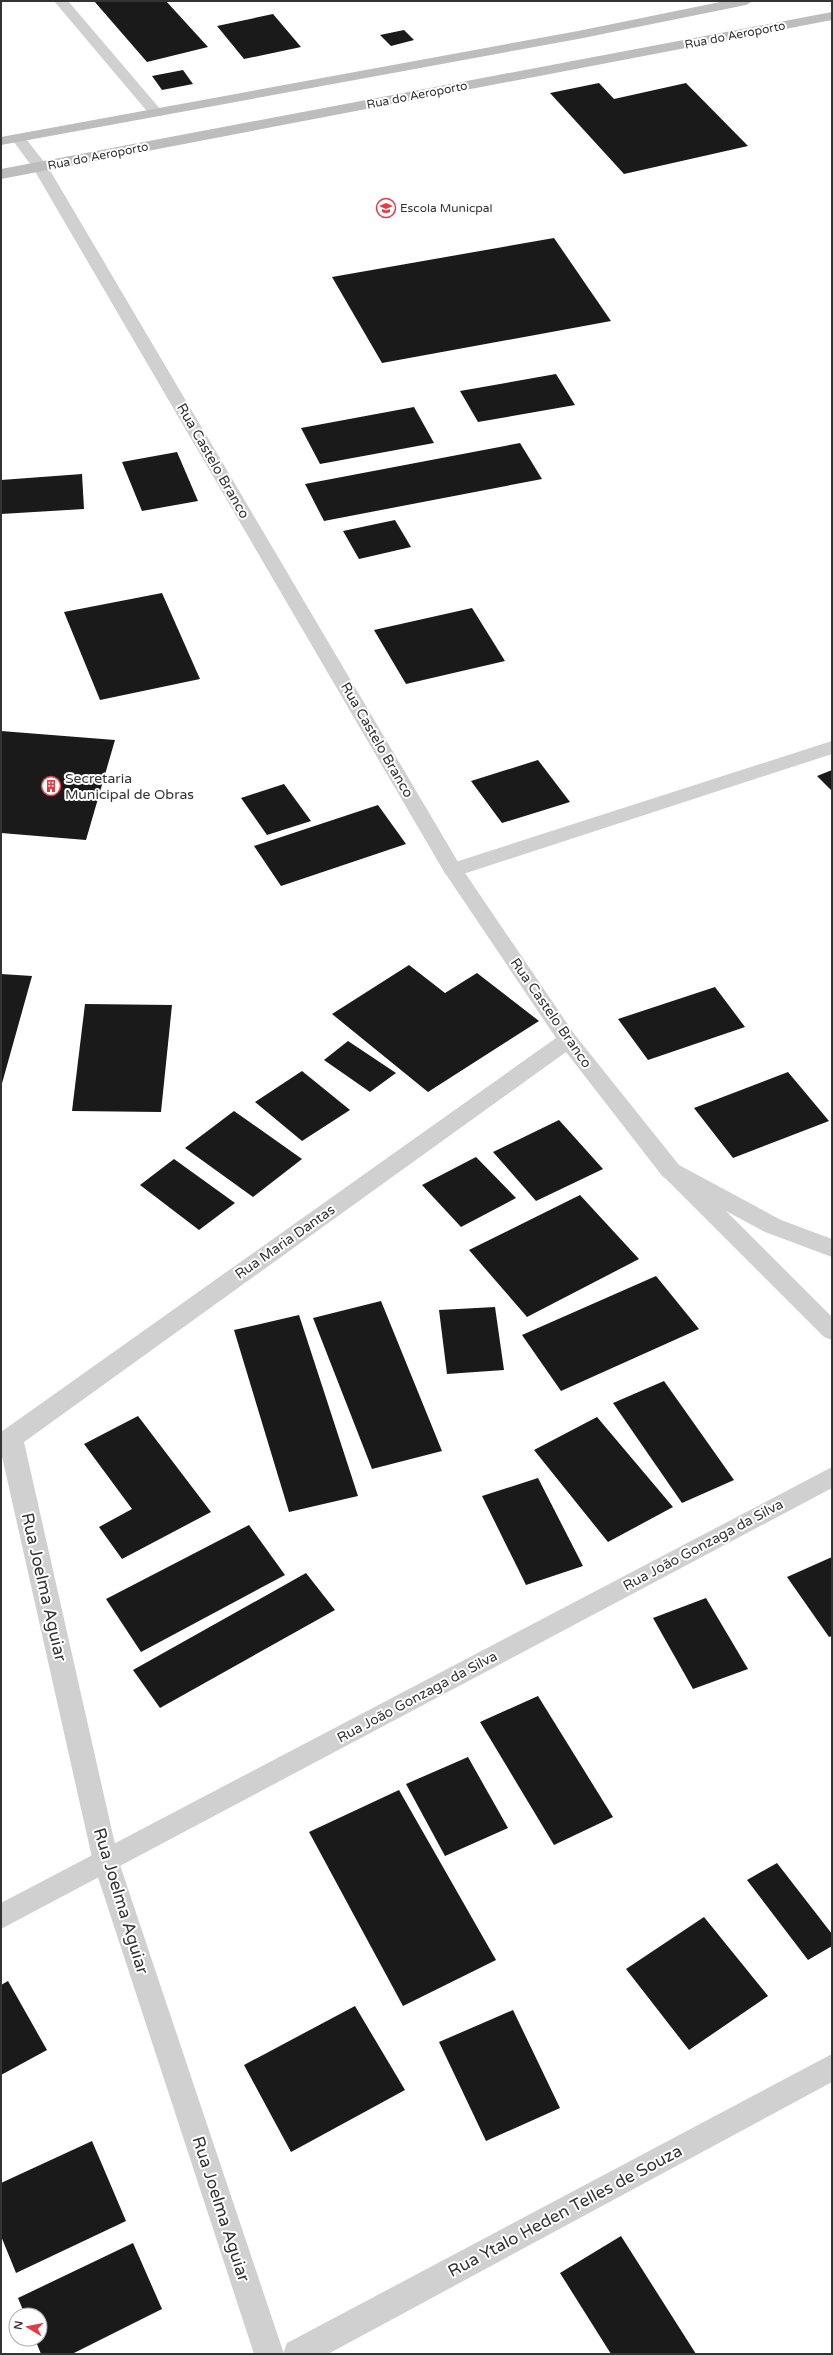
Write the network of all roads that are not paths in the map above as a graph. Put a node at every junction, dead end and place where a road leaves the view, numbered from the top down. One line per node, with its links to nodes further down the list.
1 (60, 1): 4 (street)
2 (746, 1): 4 (main road)
3 (832, 16): 6 (main road, Rua do Aeroporto)
4 (156, 113): 5 (main road)
5 (9, 140): 6 (street, Rua Castelo Branco)
6 (40, 167): 7 (main road, Rua do Aeroporto); 9 (street, Rua Castelo Branco)
7 (1, 174)
8 (832, 748): 9 (street)
9 (453, 870): 10 (street, Rua Castelo Branco)
10 (568, 1040): 11 (street, Rua Castelo Branco); 14 (street, Rua Maria Dantas)
11 (671, 1171): 12 (street, Rua Castelo Branco); 13 (street)
12 (832, 1248)
13 (832, 1330)
14 (6, 1440): 16 (street, Rua Joelma Aguiar)
15 (832, 1477): 16 (street, Rua João Gonzaga da Silva)
16 (106, 1862): 17 (street, Rua João Gonzaga da Silva); 19 (street, Rua Joelma Aguiar)
17 (1, 1917)
18 (832, 2067): 20 (street, Rua Ytalo Heden Telles de Souza)
19 (269, 2354)
20 (298, 2354)

